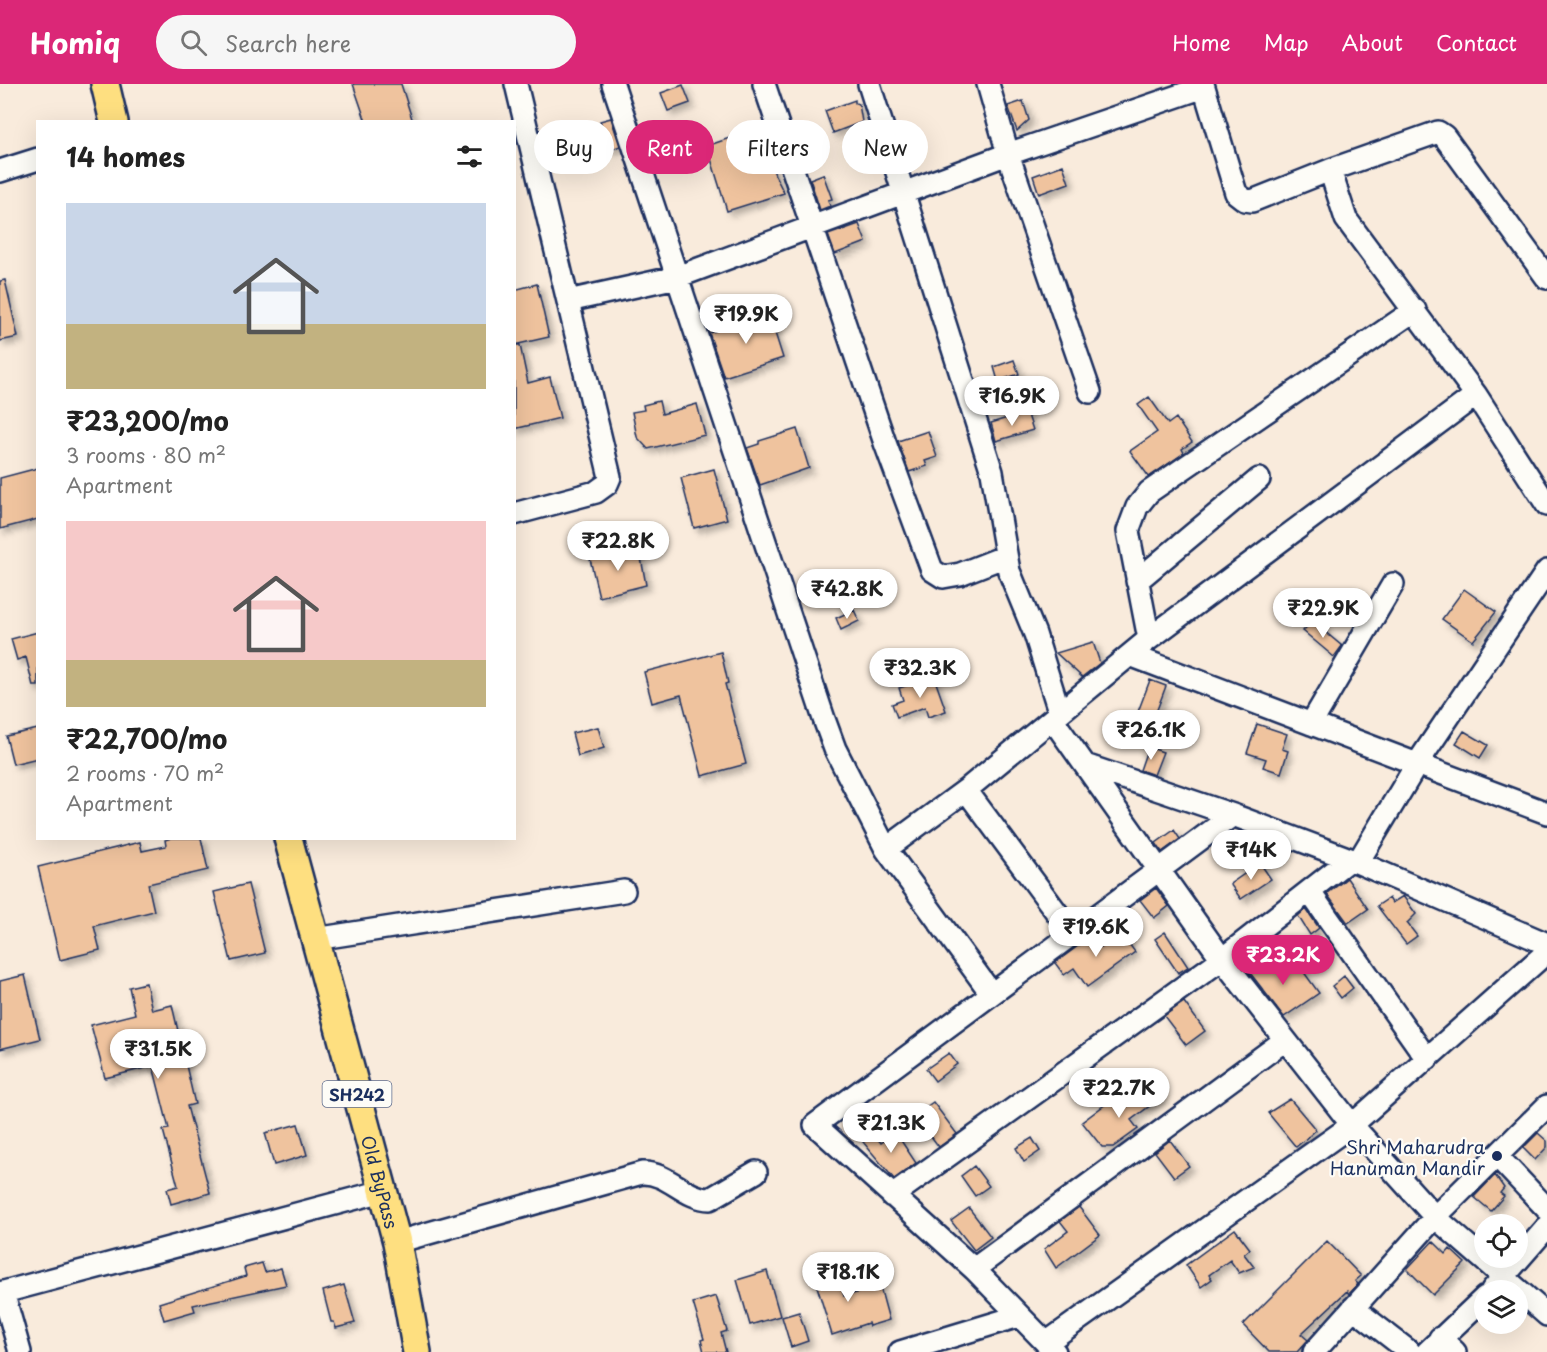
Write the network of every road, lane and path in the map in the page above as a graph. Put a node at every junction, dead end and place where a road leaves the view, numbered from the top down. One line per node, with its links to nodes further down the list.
1 (105, 84): 8 (main road)
2 (516, 84): 17 (street)
3 (612, 84): 15 (street)
4 (764, 84): 14 (street)
5 (869, 84): 13 (street)
6 (988, 84): 9 (street)
7 (1204, 85): 9 (street); 11 (street)
8 (114, 120)
9 (1008, 154): 13 (street); 19 (street)
10 (36, 160): 12 (street)
11 (1330, 170): 16 (street); 18 (street)
12 (0, 171)
13 (904, 193): 14 (street); 24 (street)
14 (813, 228): 15 (street); 24 (street)
15 (677, 277): 17 (street); 38 (street)
16 (1547, 278)
17 (568, 301): 23 (street)
18 (1415, 310): 20 (street); 26 (street)
19 (1090, 392)
20 (1476, 395): 22 (street); 28 (street)
21 (1259, 479): 26 (street)
22 (1547, 505)
23 (516, 513)
24 (1006, 556): 30 (street)
25 (1547, 571): 32 (street)
26 (1137, 581): 28 (street)
27 (1393, 584): 31 (street)
28 (1149, 639): 29 (street)
29 (1130, 655): 30 (street); 31 (street)
30 (1056, 716): 33 (street); 34 (street)
31 (1311, 724): 32 (street)
32 (1417, 764): 35 (street); 39 (street)
33 (1085, 765): 36 (street); 40 (street)
34 (966, 790): 38 (street); 43 (street)
35 (1547, 813)
36 (1233, 815): 39 (street); 40 (street)
37 (289, 840): 44 (main road, Old ByPass / SH242)
38 (886, 849): 48 (street)
39 (1354, 861): 42 (street); 45 (street)
40 (1158, 870): 43 (street); 47 (street)
41 (624, 891): 44 (street)
42 (1310, 891): 47 (street); 50 (street)
43 (1072, 933): 48 (street)
44 (315, 939): 55 (main road, Old ByPass / SH242)
45 (1547, 944)
46 (1547, 952): 50 (street)
47 (1222, 959): 49 (street); 56 (street)
48 (991, 993): 56 (street)
49 (1285, 1040): 52 (street); 61 (street)
50 (1427, 1059): 52 (street)
51 (1547, 1106): 53 (street)
52 (1352, 1125): 58 (street); 71 (street)
53 (1497, 1156): 57 (street); 58 (street)
54 (756, 1172): 60 (street)
55 (383, 1191): 60 (main road, Old ByPass / SH242); 64 (street)
56 (892, 1196): 61 (street)
57 (1547, 1209)
58 (1435, 1217): 62 (street); 66 (street)
59 (1547, 1227): 63 (street)
60 (397, 1242): 73 (main road, Old ByPass / SH242)
61 (974, 1269): 69 (street)
62 (1495, 1280)
63 (1502, 1280)
64 (2, 1292): 72 (street)
65 (1528, 1303): 68 (street)
66 (1353, 1308): 75 (street); 76 (street)
67 (1474, 1310): 70 (street)
68 (1547, 1315)
69 (1019, 1316): 71 (street); 74 (street)
70 (1441, 1347)
71 (1050, 1348)
72 (20, 1352)
73 (417, 1352)
74 (900, 1352)
75 (1314, 1352)
76 (1410, 1352)

